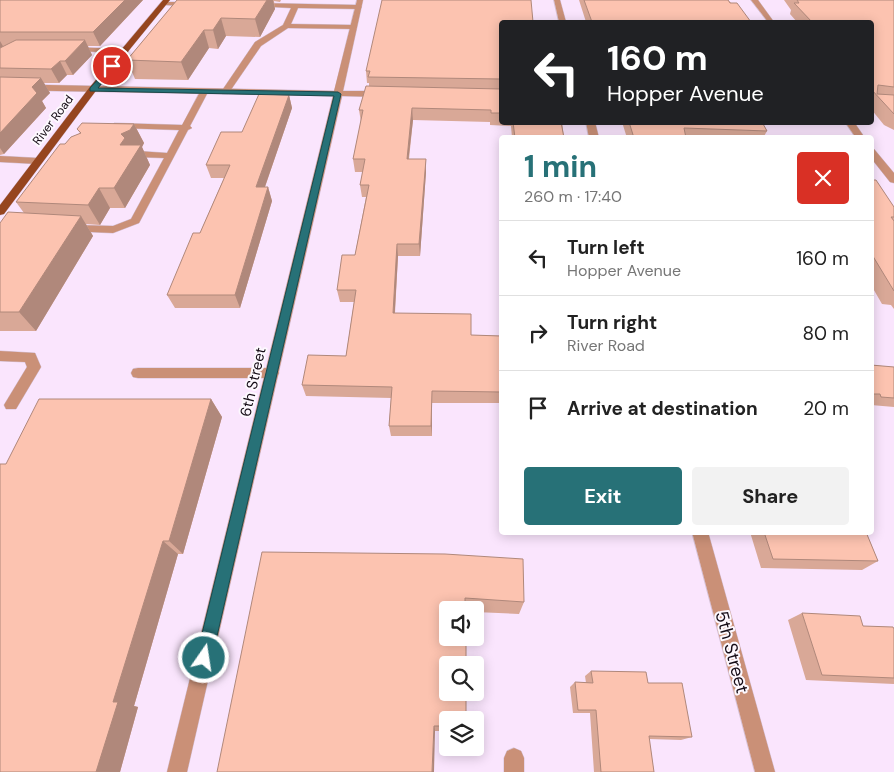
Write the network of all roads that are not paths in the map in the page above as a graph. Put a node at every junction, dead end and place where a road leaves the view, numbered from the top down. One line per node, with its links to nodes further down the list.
1 (557, 0): 8 (street)
2 (754, 0): 9 (street)
3 (165, 2): 5 (street); 13 (main road, River Road)
4 (359, 3): 7 (street); 11 (street, 6th Street)
5 (202, 4)
6 (248, 5): 7 (street)
7 (295, 6): 10 (street)
8 (562, 20)
9 (769, 20)
10 (286, 26): 11 (street); 17 (street)
11 (354, 27): 18 (street, 6th Street)
12 (65, 49): 13 (street)
13 (125, 51): 15 (main road, River Road)
14 (0, 87): 15 (street)
15 (92, 90): 16 (street); 22 (main road, River Road)
16 (204, 92): 17 (street); 21 (street)
17 (225, 92): 18 (street)
18 (338, 94): 19 (street); 33 (street, 6th Street)
19 (395, 95)
20 (112, 125): 21 (street)
21 (186, 128): 26 (street)
22 (45, 151): 23 (street); 28 (main road, River Road)
23 (63, 152)
24 (137, 154): 26 (street)
25 (874, 155): 29 (street)
26 (171, 156): 31 (street)
27 (0, 159): 28 (street)
28 (38, 161): 30 (main road, River Road)
29 (894, 180)
30 (0, 212)
31 (56, 228)
32 (0, 356): 35 (street)
33 (272, 372): 34 (street); 37 (street, 6th Street)
34 (138, 373)
35 (11, 405)
36 (701, 535): 38 (street, 5th Street)
37 (177, 772)
38 (765, 772)

